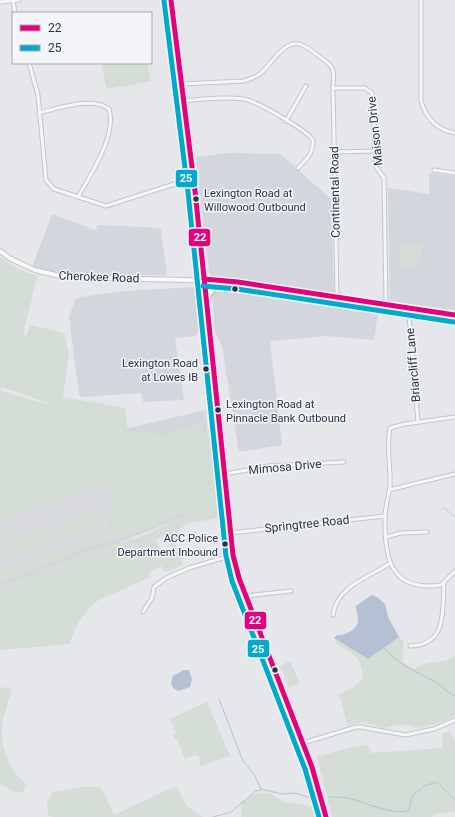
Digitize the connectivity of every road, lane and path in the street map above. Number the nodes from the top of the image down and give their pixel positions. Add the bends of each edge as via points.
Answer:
1 (13, 0) edge
2 (19, 0) edge
3 (171, 0) edge
4 (421, 0) edge
5 (0, 2) edge
6 (15, 12) edge
7 (29, 64) edge
8 (182, 84) junction
9 (306, 86) dead end
10 (333, 88) junction
11 (184, 101) junction
12 (39, 112) junction
13 (286, 121) junction
14 (455, 133) edge
15 (376, 151) junction
16 (335, 152) junction
17 (298, 168) dead end
18 (434, 170) dead end
19 (455, 173) edge
20 (193, 178) junction
21 (78, 197) junction
22 (0, 251) edge
23 (204, 279) junction
24 (229, 281) junction
25 (337, 297) junction
26 (206, 298) junction
27 (386, 304) junction
28 (410, 308) junction
29 (455, 315) edge
30 (455, 418) edge
31 (418, 422) junction
32 (344, 462) dead end
33 (225, 474) junction
34 (455, 474) edge
35 (389, 490) junction
36 (385, 516) junction
37 (426, 532) dead end
38 (230, 533) junction
39 (386, 537) junction
40 (233, 558) junction
41 (389, 564) junction
42 (455, 571) edge
43 (444, 583) junction
44 (291, 590) dead end
45 (246, 596) junction
46 (143, 612) dead end
47 (332, 615) dead end
48 (410, 646) dead end
49 (455, 720) edge
50 (303, 743) junction
51 (326, 817) edge

1 - 2 street
1 - 5 street
1 - 6 street
3 - 8 highway
4 - 14 street via 421,101 427,116 434,123
7 - 12 street via 38,95
8 - 10 street, Continental Road via 248,79 260,75 286,47 298,44 331,65 334,71
8 - 11 highway
9 - 13 street
10 - 15 street, Maison Drive via 365,88 372,93
10 - 16 street, Continental Road
11 - 13 street via 248,100
11 - 20 highway
12 - 21 street via 46,180 54,189
12 - 21 street via 89,103 99,103 109,109 110,120 105,145
13 - 17 street via 313,140 310,156
15 - 16 street
15 - 27 street, Maison Drive via 376,167 384,178
16 - 25 street, Continental Road
18 - 19 street
20 - 21 street via 106,206
20 - 23 highway
22 - 23 main road, Cherokee Road via 10,259 35,270 64,277
23 - 24 main road, Cherokee Road
23 - 26 highway
24 - 25 main road, Cherokee Road
24 - 26 highway via 214,287
25 - 27 main road, Cherokee Road
26 - 33 highway
27 - 28 main road, Cherokee Road
28 - 29 main road, Cherokee Road
28 - 31 street, Briarcliff Lane
30 - 31 street
31 - 35 street via 390,428
32 - 33 street, Mimosa Drive via 269,466
33 - 38 highway
34 - 35 street
35 - 36 street
36 - 38 street, Springtree Road
36 - 39 street
37 - 39 street via 401,533
38 - 40 highway
39 - 41 street
40 - 45 highway
40 - 46 street via 189,568 166,578 154,587 152,598
41 - 43 street via 408,583 424,586
41 - 47 street via 345,591
42 - 43 street
43 - 48 street via 443,613 439,629 427,642 420,646
44 - 45 street
45 - 50 highway
49 - 50 street via 434,729 405,735 356,727
50 - 51 highway

